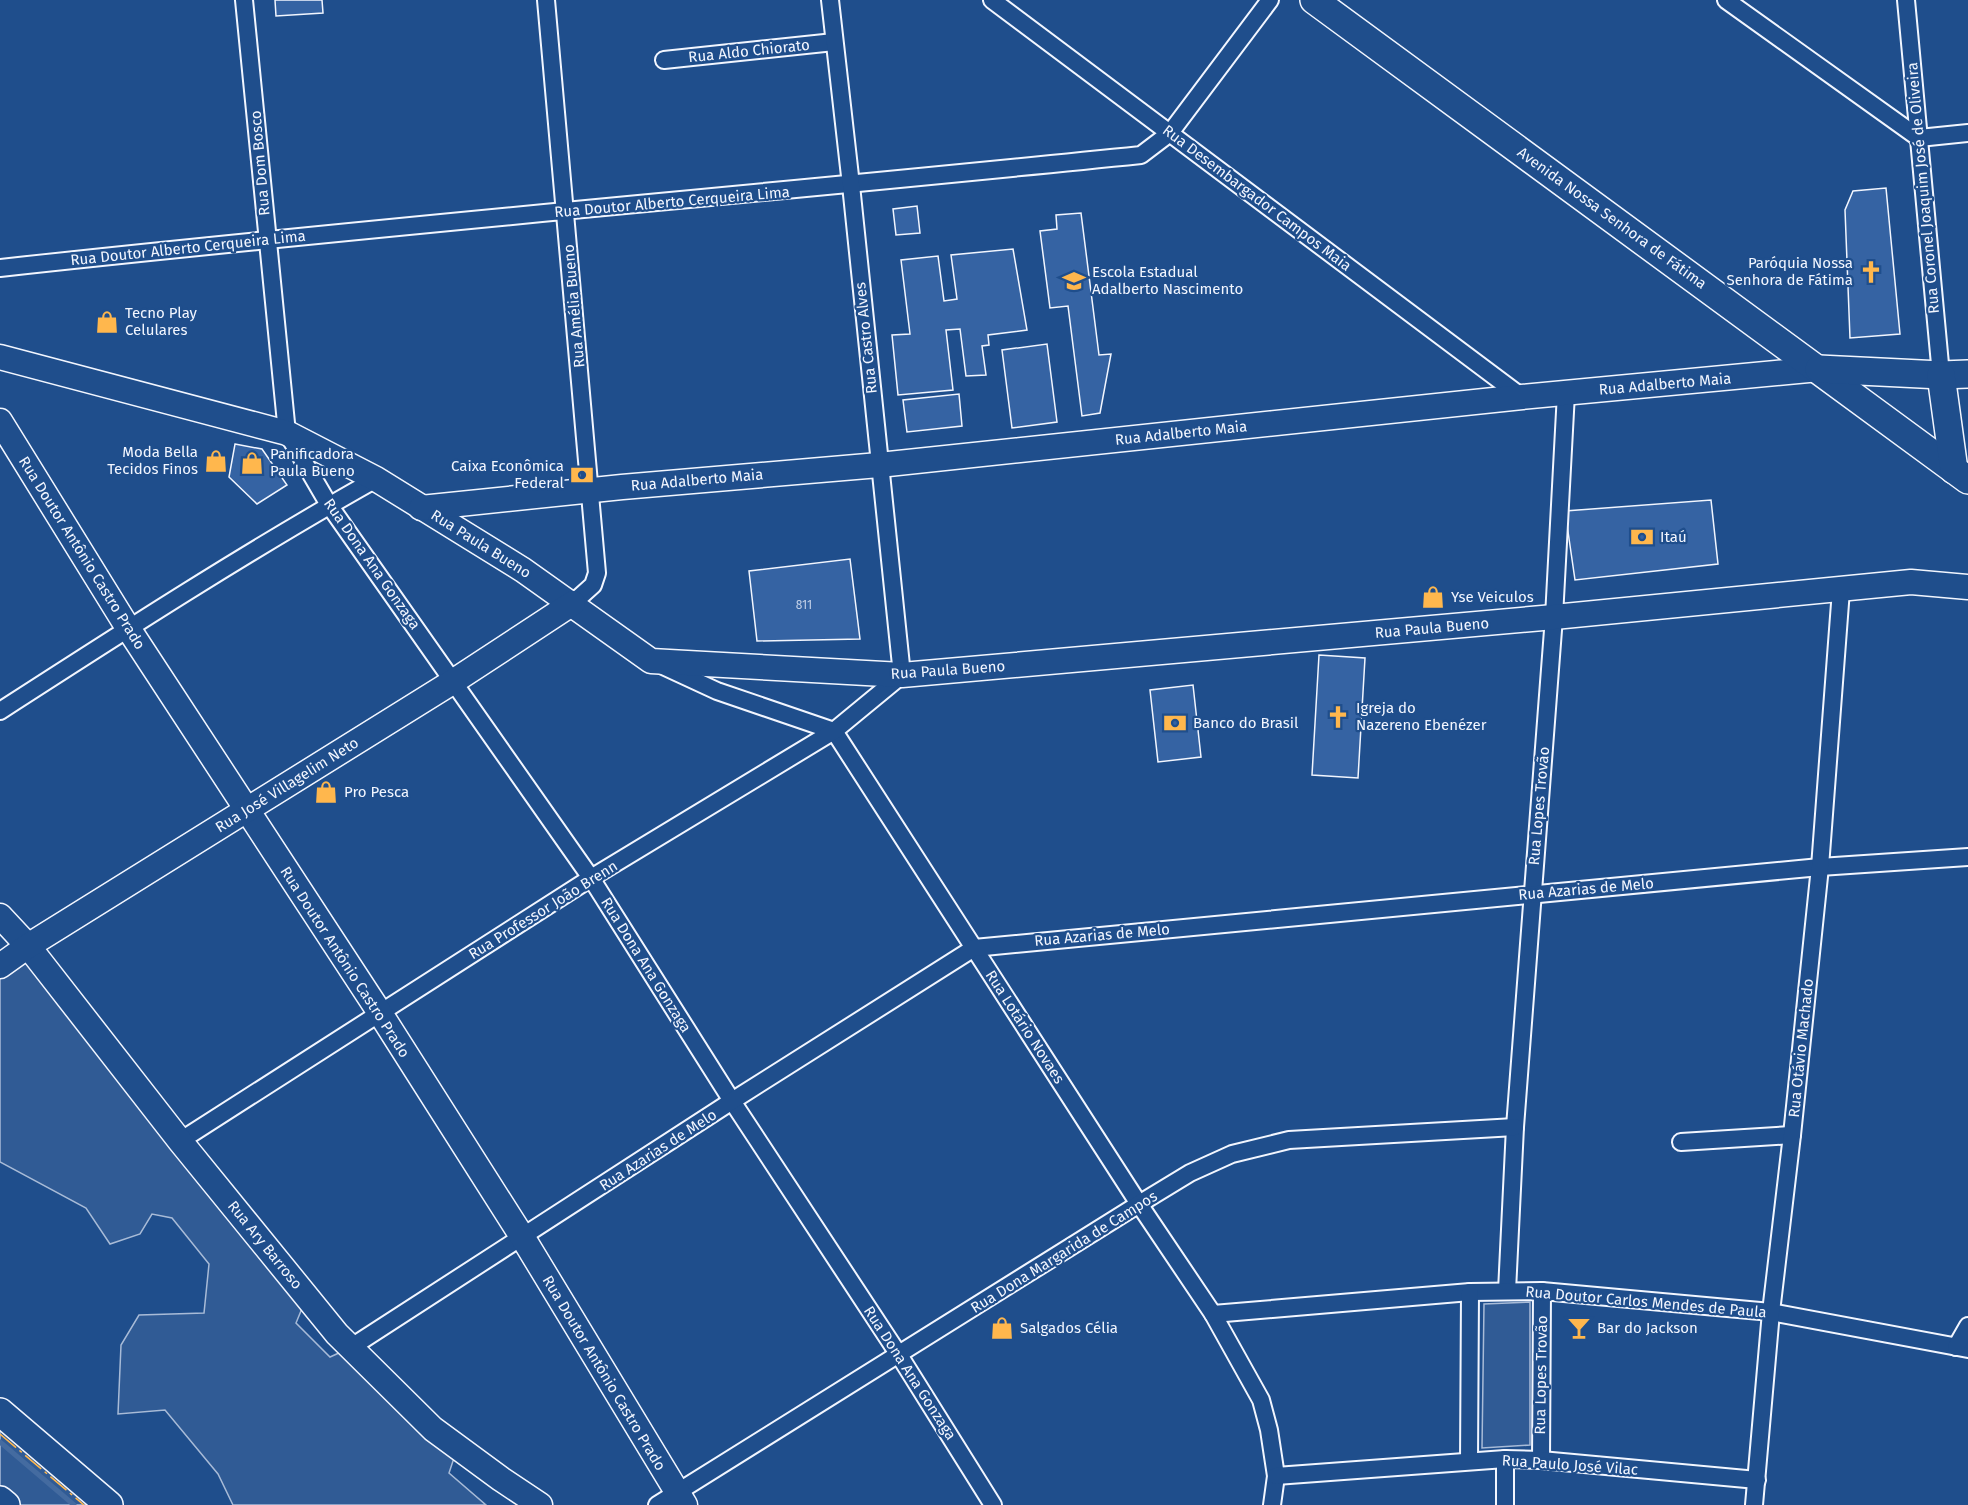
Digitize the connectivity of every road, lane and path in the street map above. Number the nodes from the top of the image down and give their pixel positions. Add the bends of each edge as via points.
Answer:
1 (244, 0) edge
2 (546, 0) edge
3 (830, 0) edge
4 (992, 0) edge
5 (1270, 0) edge
6 (1314, 0) edge
7 (1726, 0) edge
8 (1906, 0) edge
9 (834, 42) junction
10 (664, 60) dead end
11 (1170, 133) junction
12 (1968, 133) edge
13 (1919, 138) junction
14 (851, 185) junction
15 (566, 212) junction
16 (267, 238) junction
17 (0, 268) edge
18 (0, 357) edge
19 (1819, 369) junction
20 (1968, 374) edge
21 (1941, 375) junction
22 (1566, 393) junction
23 (1522, 397) junction
24 (0, 421) edge
25 (287, 433) junction
26 (879, 465) junction
27 (1961, 475) edge
28 (376, 479) junction
29 (591, 490) junction
30 (329, 506) junction
31 (422, 507) junction
32 (1968, 587) edge
33 (1841, 590) junction
34 (573, 603) junction
35 (1554, 617) junction
36 (128, 628) junction
37 (651, 661) junction
38 (902, 675) junction
39 (454, 681) junction
40 (0, 711) edge
41 (834, 731) junction
42 (246, 810) junction
43 (1968, 857) edge
44 (1820, 867) junction
45 (591, 878) junction
46 (1532, 895) junction
47 (0, 916) edge
48 (28, 946) junction
49 (974, 948) junction
50 (0, 966) edge
51 (380, 1013) junction
52 (732, 1101) junction
53 (1515, 1127) junction
54 (1792, 1135) junction
55 (180, 1141) junction
56 (1681, 1142) dead end
57 (1139, 1204) junction
58 (523, 1238) junction
59 (1507, 1291) junction
60 (1542, 1291) junction
61 (1470, 1292) junction
62 (1771, 1312) junction
63 (1214, 1314) junction
64 (1968, 1326) edge
65 (350, 1348) junction
66 (1962, 1348) edge
67 (899, 1355) junction
68 (0, 1412) edge
69 (1505, 1459) junction
70 (1541, 1460) junction
71 (1469, 1461) junction
72 (1276, 1476) junction
73 (1757, 1480) junction
74 (0, 1500) edge
75 (673, 1501) edge
76 (6, 1505) edge
77 (109, 1505) edge
78 (540, 1505) edge
79 (993, 1505) edge
80 (1272, 1505) edge
81 (1505, 1505) edge
82 (1754, 1505) edge

1 - 16 street, Rua Dom Bosco
2 - 15 street, Rua Amélia Bueno
3 - 9 street, Rua Castro Alves
4 - 11 street, Rua Desembargador Campos Maia
5 - 11 street, Rua Doutor Alberto Cerqueira Lima
6 - 19 main road, Avenida Nossa Senhora de Fátima
7 - 13 street
8 - 13 street, Rua Coronel Joaquim José de Oliveira
9 - 10 street, Rua Aldo Chiorato
9 - 14 street, Rua Castro Alves
11 - 14 street, Rua Doutor Alberto Cerqueira Lima via 1141,155
11 - 23 street, Rua Desembargador Campos Maia
12 - 13 street
13 - 21 street, Rua Coronel Joaquim José de Oliveira
14 - 15 street, Rua Doutor Alberto Cerqueira Lima
14 - 26 street, Rua Castro Alves
15 - 16 street, Rua Doutor Alberto Cerqueira Lima
15 - 29 street, Rua Amélia Bueno
16 - 17 street, Rua Doutor Alberto Cerqueira Lima
16 - 25 street, Rua Dom Bosco
18 - 25 main road, Rua Paula Bueno
19 - 21 main road, Rua Adalberto Maia
19 - 22 main road, Rua Adalberto Maia
19 - 27 main road, Avenida Nossa Senhora de Fátima
20 - 21 main road, Rua Adalberto Maia
21 - 27 main road
22 - 23 main road, Rua Adalberto Maia
22 - 35 street, Rua Lopes Trovão
23 - 26 main road, Rua Adalberto Maia
24 - 36 main road, Rua Doutor Antônio Castro Prado
25 - 28 main road, Rua Paula Bueno
25 - 30 street, Rua Dona Ana Gonzaga
26 - 29 main road, Rua Adalberto Maia
26 - 38 street, Rua Castro Alves
28 - 30 street
28 - 31 main road, Rua Paula Bueno
29 - 31 main road, Rua Adalberto Maia
29 - 34 street, Rua Amélia Bueno via 597,573 593,585
30 - 36 street
30 - 39 street, Rua Dona Ana Gonzaga
31 - 34 main road, Rua Paula Bueno
32 - 33 main road, Rua Paula Bueno via 1911,582
33 - 35 main road, Rua Paula Bueno
33 - 44 street, Rua Otávio Machado
34 - 37 main road, Rua Paula Bueno
34 - 39 main road, Rua José Villagelim Neto
35 - 38 main road, Rua Paula Bueno
35 - 46 street, Rua Lopes Trovão
36 - 40 street
36 - 42 main road, Rua Doutor Antônio Castro Prado
37 - 38 main road, Rua Paula Bueno
37 - 41 street via 717,691
38 - 41 street, Rua Professor João Brenn
39 - 42 main road, Rua José Villagelim Neto
39 - 45 street, Rua Dona Ana Gonzaga
41 - 45 street, Rua Professor João Brenn
41 - 49 street, Rua Lotário Novaes
42 - 48 main road, Rua José Villagelim Neto
42 - 51 main road, Rua Doutor Antônio Castro Prado
43 - 44 street, Rua Azarias de Melo
44 - 46 street, Rua Azarias de Melo
44 - 54 street, Rua Otávio Machado
45 - 51 street, Rua Professor João Brenn
45 - 52 street, Rua Dona Ana Gonzaga
46 - 49 street, Rua Azarias de Melo
46 - 53 street, Rua Lopes Trovão
47 - 48 main road, Rua Ary Barroso
48 - 50 main road, Rua José Villagelim Neto
48 - 55 main road, Rua Ary Barroso
49 - 52 street, Rua Azarias de Melo
49 - 57 street, Rua Lotário Novaes
51 - 55 street, Rua Professor João Brenn
51 - 58 main road, Rua Doutor Antônio Castro Prado
52 - 58 street, Rua Azarias de Melo
52 - 67 street, Rua Dona Ana Gonzaga
53 - 57 street, Rua Dona Margarida de Campos via 1290,1140 1232,1154 1190,1173
53 - 59 street, Rua Lopes Trovão
54 - 56 street
54 - 62 street, Rua Otávio Machado
55 - 65 main road, Rua Ary Barroso
57 - 63 street, Rua Lotário Novaes
57 - 67 street, Rua Dona Margarida de Campos
58 - 65 street, Rua Azarias de Melo
58 - 75 main road, Rua Doutor Antônio Castro Prado
59 - 60 street, Rua Doutor Carlos Mendes de Paula
59 - 61 street, Rua Doutor Carlos Mendes de Paula
60 - 62 street, Rua Doutor Carlos Mendes de Paula
60 - 70 street, Rua Lopes Trovão
61 - 63 street, Rua Doutor Carlos Mendes de Paula
61 - 71 street
62 - 66 street, Rua Doutor Carlos Mendes de Paula
62 - 73 street, Rua Otávio Machado
63 - 72 street, Rua Lotário Novaes via 1261,1400
64 - 66 street
65 - 78 main road, Rua Ary Barroso via 433,1429
67 - 75 street, Rua Dona Margarida de Campos
67 - 79 street, Rua Dona Ana Gonzaga
68 - 77 main road
69 - 70 street, Rua Paulo José Vilac
69 - 71 street, Rua Paulo José Vilac
69 - 81 street
70 - 73 street, Rua Paulo José Vilac
71 - 72 street, Rua Paulo José Vilac
72 - 80 street, Rua Lotário Novaes
73 - 82 street, Rua Otávio Machado
74 - 76 main road

